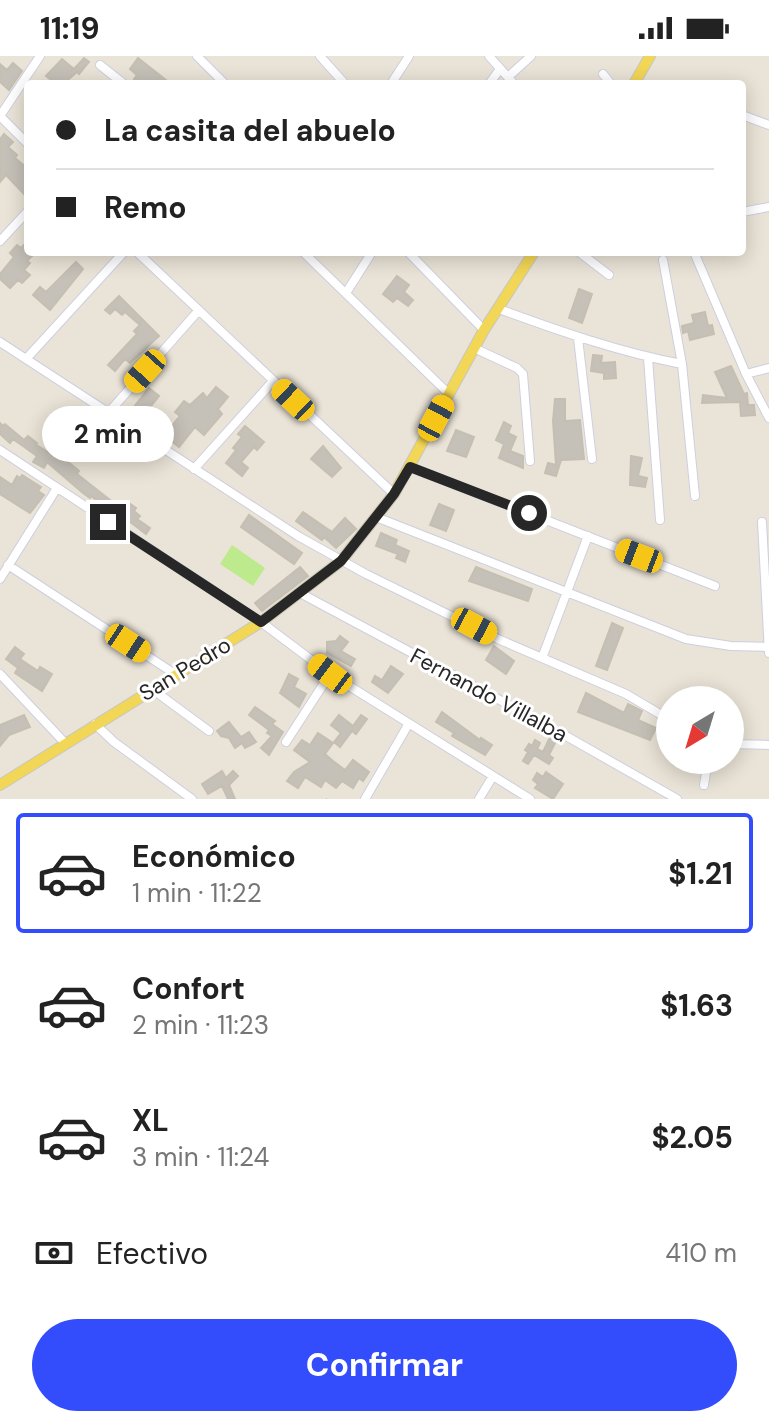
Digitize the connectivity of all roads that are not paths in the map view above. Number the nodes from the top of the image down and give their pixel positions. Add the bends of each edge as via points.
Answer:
1 (40, 56) edge
2 (197, 56) edge
3 (320, 56) edge
4 (409, 56) edge
5 (489, 56) edge
6 (531, 56) edge
7 (650, 56) edge
8 (100, 65) dead end
9 (500, 69) junction
10 (603, 74) dead end
11 (119, 80) edge
12 (221, 80) edge
13 (341, 80) edge
14 (394, 80) edge
15 (492, 80) edge
16 (510, 80) edge
17 (512, 80) edge
18 (608, 80) edge
19 (636, 80) edge
20 (0, 116) edge
21 (746, 116) edge
22 (769, 125) edge
23 (24, 140) edge
24 (769, 207) edge
25 (746, 211) edge
26 (24, 215) edge
27 (0, 241) edge
28 (120, 256) edge
29 (145, 256) edge
30 (307, 256) edge
31 (369, 256) edge
32 (412, 256) edge
33 (532, 256) edge
34 (584, 256) edge
35 (696, 256) edge
36 (663, 260) dead end
37 (609, 275) dead end
38 (346, 293) junction
39 (499, 309) junction
40 (199, 310) junction
41 (484, 330) junction
42 (578, 338) junction
43 (0, 342) edge
44 (474, 348) junction
45 (648, 358) junction
46 (26, 359) junction
47 (682, 364) junction
48 (769, 368) edge
49 (746, 374) junction
50 (273, 381) junction
51 (449, 394) junction
52 (110, 411) junction
53 (769, 418) edge
54 (0, 450) edge
55 (592, 459) dead end
56 (530, 461) dead end
57 (410, 467) junction
58 (194, 469) junction
59 (57, 488) junction
60 (394, 494) junction
61 (695, 496) dead end
62 (376, 517) junction
63 (660, 520) dead end
64 (762, 522) dead end
65 (588, 536) junction
66 (341, 561) junction
67 (8, 565) junction
68 (0, 579) edge
69 (715, 586) dead end
70 (567, 591) junction
71 (300, 593) junction
72 (261, 622) junction
73 (769, 647) edge
74 (769, 653) edge
75 (542, 658) junction
76 (0, 674) edge
77 (175, 674) junction
78 (330, 674) junction
79 (152, 689) junction
80 (656, 712) edge
81 (95, 724) junction
82 (408, 725) junction
83 (209, 731) dead end
84 (286, 742) dead end
85 (65, 743) junction
86 (744, 744) edge
87 (769, 745) edge
88 (706, 774) edge
89 (493, 776) junction
90 (0, 785) edge
91 (704, 785) dead end
92 (192, 799) edge
93 (365, 799) edge
94 (479, 799) edge
95 (530, 799) edge
96 (677, 799) edge

1 - 20 street
2 - 12 street
3 - 13 street
4 - 14 street
5 - 9 street
6 - 17 street
7 - 19 main road
8 - 11 street
9 - 15 street
9 - 16 street
10 - 18 street
20 - 23 street
21 - 22 street
24 - 25 street
26 - 27 street
28 - 46 street
29 - 40 street
30 - 38 street
31 - 38 street
32 - 41 street
33 - 39 main road, San Pedro
34 - 37 street
35 - 49 street
36 - 47 street
38 - 51 street
39 - 41 main road, San Pedro
39 - 42 street
40 - 50 street
40 - 52 street
41 - 44 main road, San Pedro
42 - 45 street
42 - 55 street
43 - 46 street
44 - 51 main road, San Pedro
44 - 56 street via 523,374
45 - 47 street
45 - 63 street
46 - 52 street
47 - 61 street
48 - 49 street
49 - 53 street
50 - 58 street
50 - 60 street
51 - 57 main road, San Pedro
52 - 58 street
54 - 59 street
57 - 60 main road, San Pedro
57 - 65 street
58 - 66 street
59 - 67 street
59 - 72 street
60 - 62 main road, San Pedro
62 - 66 main road, San Pedro
62 - 70 street
64 - 73 street
65 - 69 street
65 - 70 street
66 - 71 main road, San Pedro
66 - 75 street
67 - 68 street
67 - 77 street
70 - 73 street via 686,639
70 - 75 street
71 - 72 main road, San Pedro
71 - 96 street, Fernando Villalba
72 - 77 main road, San Pedro
72 - 78 street
73 - 74 street
75 - 80 street
76 - 85 street
77 - 79 main road, San Pedro
78 - 82 street
78 - 84 street
79 - 81 main road, San Pedro
79 - 83 street
81 - 85 main road, San Pedro
81 - 92 street
82 - 89 street
82 - 93 street
85 - 90 main road, San Pedro
86 - 87 street
88 - 91 street
89 - 94 street
89 - 95 street

